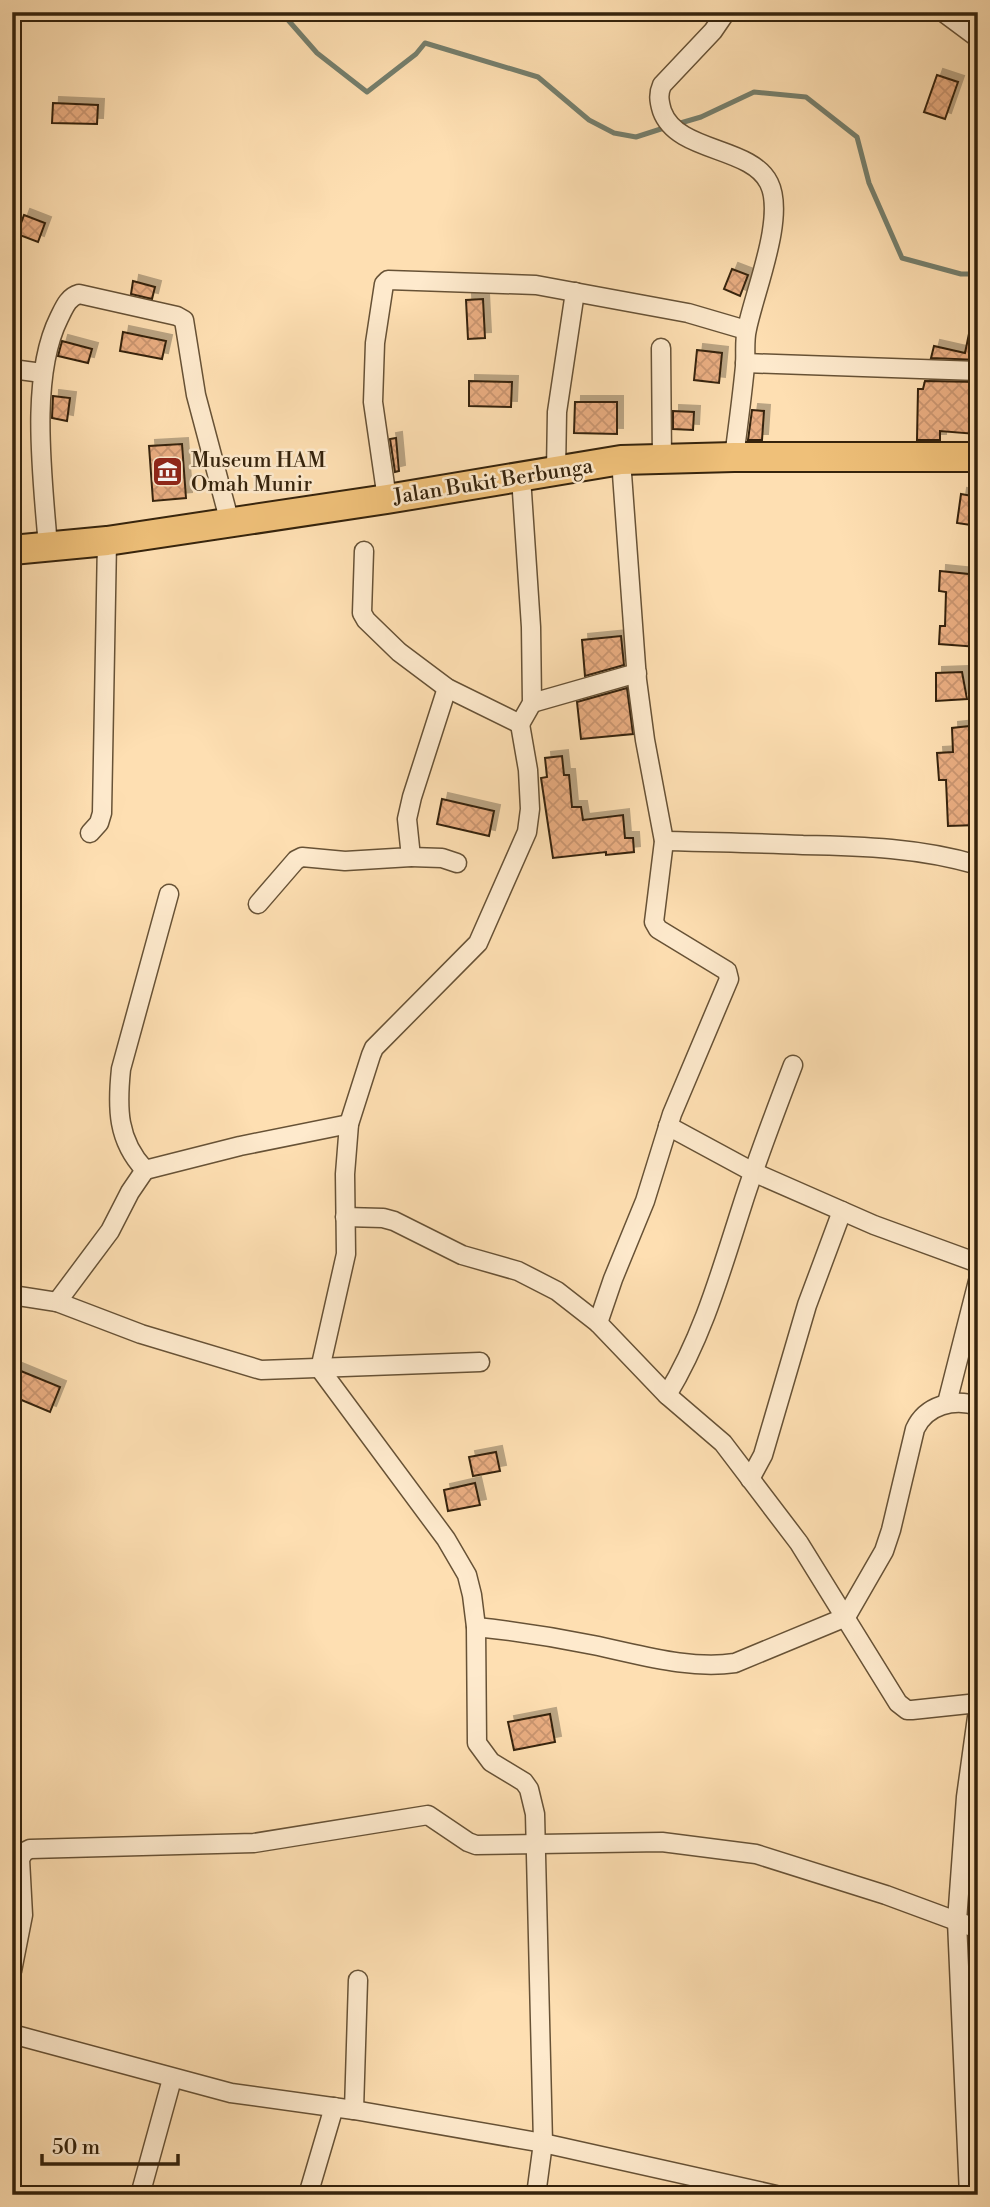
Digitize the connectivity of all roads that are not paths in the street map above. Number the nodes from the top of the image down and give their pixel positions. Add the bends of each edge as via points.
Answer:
1 (726, 12) edge
2 (943, 12) edge
3 (978, 38) edge
4 (575, 292) junction
5 (746, 330) junction
6 (661, 348) dead end
7 (745, 363) junction
8 (12, 369) edge
9 (978, 372) edge
10 (42, 373) junction
11 (734, 457) junction
12 (978, 457) edge
13 (621, 460) junction
14 (662, 460) junction
15 (556, 471) junction
16 (521, 477) junction
17 (387, 499) junction
18 (230, 523) junction
19 (107, 541) junction
20 (48, 547) junction
21 (12, 550) edge
22 (364, 551) dead end
23 (637, 673) junction
24 (447, 688) junction
25 (532, 703) junction
26 (520, 724) junction
27 (90, 833) dead end
28 (664, 841) junction
29 (411, 857) junction
30 (457, 863) dead end
31 (978, 865) edge
32 (169, 894) dead end
33 (258, 904) dead end
34 (793, 1065) dead end
35 (349, 1125) junction
36 (668, 1126) junction
37 (145, 1170) junction
38 (753, 1172) junction
39 (842, 1211) junction
40 (345, 1217) junction
41 (978, 1264) edge
42 (978, 1281) edge
43 (12, 1295) edge
44 (57, 1302) junction
45 (598, 1323) junction
46 (480, 1362) dead end
47 (320, 1369) junction
48 (667, 1395) junction
49 (947, 1403) junction
50 (978, 1406) edge
51 (750, 1479) junction
52 (846, 1617) junction
53 (476, 1627) junction
54 (978, 1703) edge
55 (978, 1710) edge
56 (536, 1844) junction
57 (957, 1921) junction
58 (978, 1929) edge
59 (12, 1971) edge
60 (358, 1980) dead end
61 (12, 2034) edge
62 (172, 2079) junction
63 (334, 2107) junction
64 (354, 2110) junction
65 (543, 2143) junction
66 (140, 2195) edge
67 (308, 2195) edge
68 (536, 2195) edge
69 (776, 2195) edge
70 (969, 2195) edge

1 - 5 street via 662,85 659,102 672,126 688,138 755,168 770,184 774,198 767,256
2 - 3 street
4 - 5 street via 688,313
4 - 15 street via 557,412
4 - 17 street via 536,285 386,282 375,343 373,402
5 - 7 street
6 - 14 street
7 - 9 street
7 - 11 street
8 - 10 street
10 - 18 street via 50,335 74,294 182,318 196,395
10 - 20 street via 42,475
11 - 12 main road, Jalan Bukit Berbunga
11 - 14 main road, Jalan Bukit Berbunga
13 - 14 main road, Jalan Bukit Berbunga
13 - 15 main road, Jalan Bukit Berbunga
13 - 23 street
15 - 16 main road, Jalan Bukit Berbunga
16 - 17 main road, Jalan Bukit Berbunga
16 - 25 street
17 - 18 main road, Jalan Bukit Berbunga
18 - 19 main road, Jalan Bukit Berbunga
19 - 20 main road, Jalan Bukit Berbunga
19 - 27 street via 102,813
20 - 21 main road, Jalan Bukit Berbunga
22 - 24 street via 363,617
23 - 25 street
23 - 28 street
24 - 26 street
24 - 29 street via 407,819
25 - 26 street
26 - 35 street via 528,770 527,832 478,943 374,1048
28 - 31 street via 907,850
28 - 36 street via 656,926 727,971 729,979
29 - 30 street
29 - 33 street via 345,861 302,857
32 - 37 street via 121,1069 118,1097 124,1139
34 - 38 street
35 - 37 street
35 - 40 street
36 - 38 street
36 - 45 street
37 - 44 street via 110,1231
38 - 39 street
38 - 48 street via 715,1294
39 - 41 street
39 - 51 street via 807,1305 763,1455
40 - 45 street via 394,1221 462,1255 518,1271 557,1291
40 - 47 street via 345,1264
42 - 49 street
43 - 44 street
44 - 47 street via 141,1334 261,1370
45 - 48 street
46 - 47 street
47 - 53 street via 446,1539 467,1575
48 - 51 street via 723,1443
49 - 50 street via 964,1401
49 - 52 street via 918,1424 884,1552
51 - 52 street via 799,1543
52 - 53 street via 721,1665
52 - 54 street via 903,1707
53 - 56 street via 477,1743 491,1762 528,1789
55 - 57 street
56 - 57 street via 662,1842 756,1854
56 - 59 street via 472,1844 428,1815 254,1843 30,1849 20,1859 23,1915
56 - 65 street
57 - 58 street
57 - 70 street
60 - 64 street
61 - 62 street
62 - 63 street via 231,2093
62 - 66 street
63 - 64 street
63 - 67 street
64 - 65 street
65 - 68 street
65 - 69 street

